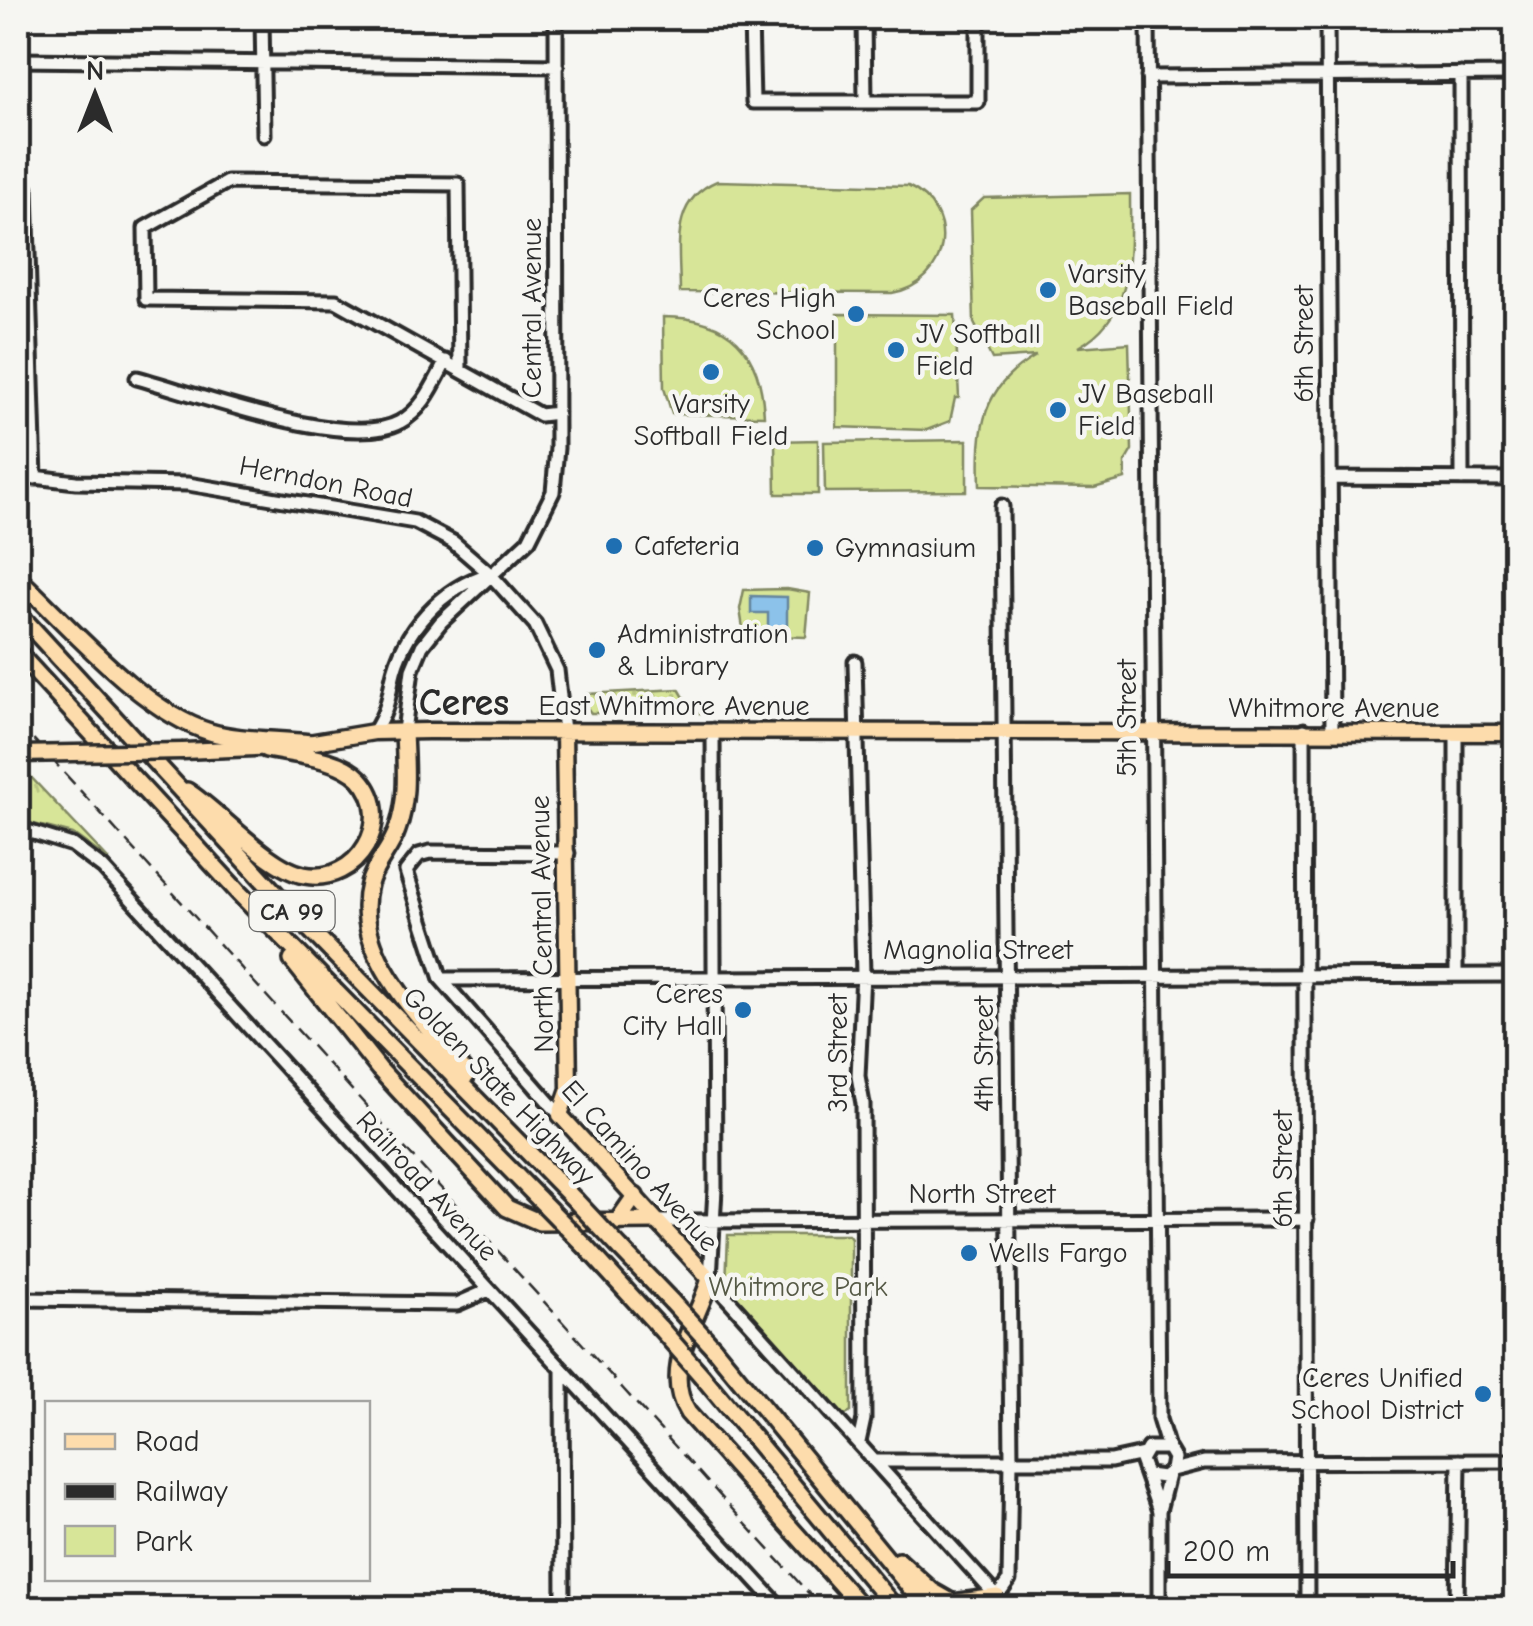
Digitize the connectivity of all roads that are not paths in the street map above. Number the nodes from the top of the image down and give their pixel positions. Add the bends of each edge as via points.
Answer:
1 (262, 18) edge
2 (556, 18) edge
3 (751, 18) edge
4 (864, 18) edge
5 (978, 18) edge
6 (1148, 18) edge
7 (1328, 18) edge
8 (18, 60) edge
9 (263, 64) junction
10 (557, 66) junction
11 (1461, 74) junction
12 (1516, 74) edge
13 (1328, 75) junction
14 (1148, 77) junction
15 (865, 102) junction
16 (264, 135) dead end
17 (22, 190) edge
18 (23, 299) edge
19 (446, 361) junction
20 (460, 368) junction
21 (137, 378) dead end
22 (24, 387) edge
23 (557, 413) junction
24 (18, 475) edge
25 (35, 478) junction
26 (1330, 478) junction
27 (1462, 479) junction
28 (1516, 479) edge
29 (1002, 506) dead end
30 (490, 574) junction
31 (18, 578) edge
32 (18, 613) edge
33 (18, 653) edge
34 (856, 662) dead end
35 (714, 730) junction
36 (1304, 730) junction
37 (404, 731) junction
38 (564, 731) junction
39 (860, 731) junction
40 (1332, 731) junction
41 (374, 732) junction
42 (1007, 732) junction
43 (1456, 733) junction
44 (1516, 733) edge
45 (1152, 734) junction
46 (310, 743) junction
47 (266, 749) junction
48 (18, 754) edge
49 (169, 780) junction
50 (18, 828) edge
51 (568, 853) junction
52 (240, 894) junction
53 (863, 974) junction
54 (1009, 974) junction
55 (714, 975) junction
56 (1456, 975) junction
57 (1516, 975) edge
58 (568, 976) junction
59 (1155, 976) junction
60 (1308, 976) junction
61 (441, 979) junction
62 (560, 1115) junction
63 (506, 1125) junction
64 (635, 1196) junction
65 (1010, 1218) junction
66 (864, 1219) junction
67 (1308, 1219) junction
68 (714, 1220) junction
69 (1157, 1220) junction
70 (656, 1221) junction
71 (617, 1222) junction
72 (710, 1280) junction
73 (489, 1290) junction
74 (18, 1299) edge
75 (562, 1370) junction
76 (1159, 1419) junction
77 (859, 1442) junction
78 (1169, 1450) junction
79 (1145, 1451) junction
80 (874, 1461) junction
81 (1011, 1461) junction
82 (1111, 1461) junction
83 (1307, 1461) junction
84 (1459, 1461) junction
85 (1516, 1461) edge
86 (1204, 1462) junction
87 (1146, 1472) junction
88 (1170, 1472) junction
89 (837, 1498) junction
90 (1159, 1511) junction
91 (562, 1594) junction
92 (999, 1605) edge
93 (563, 1608) edge
94 (576, 1608) edge
95 (780, 1608) edge
96 (862, 1608) edge
97 (894, 1608) edge
98 (927, 1608) edge
99 (1159, 1608) edge
100 (1307, 1608) edge
101 (1457, 1608) edge

1 - 9 street
2 - 10 street, Central Avenue
3 - 15 street via 753,102
4 - 15 street
5 - 15 street via 978,102
6 - 14 street, 5th Street
7 - 13 street, 6th Street
8 - 9 street
9 - 10 street
9 - 16 street
10 - 23 street, Central Avenue
11 - 12 street
11 - 13 street
11 - 27 street
13 - 14 street
13 - 26 street, 6th Street
14 - 45 street, 5th Street
17 - 18 street
18 - 22 street
19 - 20 street
19 - 20 street via 336,301 146,299 144,228 227,182 458,184
19 - 21 street via 416,409 376,431 322,430
20 - 23 street via 540,415
22 - 25 street
23 - 30 street, Central Avenue via 555,480 546,510 529,540
24 - 25 street, Herndon Road
25 - 30 street, Herndon Road via 188,484 415,522 453,542
26 - 27 street
26 - 40 street, 6th Street
27 - 28 street
29 - 42 street, 4th Street
30 - 37 street via 422,646
30 - 38 street, Herndon Road via 522,607 552,654
30 - 41 street via 463,581 426,614 404,645 390,703
31 - 46 highway via 146,696 193,724 211,732
32 - 49 highway, Golden State Highway / CA 99
33 - 52 highway, Golden State Highway / CA 99
34 - 39 street, 3rd Street
35 - 38 main road, East Whitmore Avenue
35 - 39 main road, East Whitmore Avenue
35 - 55 street
36 - 40 main road, Whitmore Avenue
36 - 45 main road, Whitmore Avenue
36 - 60 street, 6th Street
37 - 38 main road, East Whitmore Avenue
37 - 41 main road, East Whitmore Avenue
37 - 63 highway via 406,799 370,880 366,932 381,964
38 - 51 main road, North Central Avenue
39 - 42 main road, East Whitmore Avenue
39 - 53 street, 3rd Street
40 - 43 main road, Whitmore Avenue
41 - 46 main road, East Whitmore Avenue
42 - 45 main road, East Whitmore Avenue
42 - 54 street, 4th Street
43 - 44 main road, Whitmore Avenue
43 - 56 street
45 - 59 street, 5th Street
46 - 47 main road, East Whitmore Avenue
47 - 48 main road, East Whitmore Avenue, bridge
47 - 49 highway via 336,766 361,780 373,826 370,842 351,865 317,876 293,872
49 - 63 highway, Golden State Highway / CA 99
50 - 73 street, Railroad Avenue via 53,836 103,868
51 - 58 main road, North Central Avenue
51 - 61 street, El Camino Avenue via 434,852 410,863 408,885
52 - 71 highway via 380,1069 507,1208 539,1222
52 - 97 highway, Golden State Highway / CA 99, bridge via 587,1248
53 - 54 street, Magnolia Street
53 - 55 street, Magnolia Street
53 - 66 street, 3rd Street via 858,1076
54 - 59 street, Magnolia Street
54 - 65 street, 4th Street
55 - 58 street, Magnolia Street
55 - 68 street
56 - 57 street, Magnolia Street
56 - 60 street, Magnolia Street
58 - 61 street, Magnolia Street
58 - 62 main road, North Central Avenue via 569,1088
59 - 60 street, Magnolia Street
59 - 69 street, 5th Street
60 - 67 street, 6th Street
61 - 62 street, El Camino Avenue
62 - 64 main road, El Camino Avenue
63 - 89 highway, Golden State Highway / CA 99, bridge via 713,1348
64 - 70 main road, El Camino Avenue
64 - 71 highway
65 - 66 street, North Street
65 - 69 street, North Street
65 - 81 street, 4th Street
66 - 68 street, North Street
66 - 77 street, 3rd Street
67 - 69 street, North Street
67 - 83 street, 6th Street
68 - 70 street, North Street
68 - 72 street
69 - 76 street, 5th Street
70 - 71 highway
70 - 72 main road, El Camino Avenue
72 - 77 street, El Camino Avenue
72 - 96 highway via 675,1371 680,1402
73 - 74 street via 457,1304
73 - 75 street, Railroad Avenue
75 - 91 street
75 - 95 street, Railroad Avenue
76 - 78 street, 5th Street
76 - 79 street, 5th Street
77 - 80 street, El Camino Avenue
78 - 79 street
78 - 86 street
78 - 88 street, 5th Street
79 - 82 street
79 - 87 street
80 - 81 street
80 - 92 street, El Camino Avenue
81 - 82 street
81 - 92 street, 4th Street via 1009,1580
82 - 87 street
83 - 84 street
83 - 86 street
83 - 100 street, 6th Street
84 - 85 street
84 - 101 street
86 - 88 street
87 - 88 street
87 - 90 street
88 - 90 street
89 - 92 highway via 940,1597 961,1605
89 - 98 highway, Golden State Highway / CA 99
90 - 99 street
91 - 93 street
91 - 94 street

